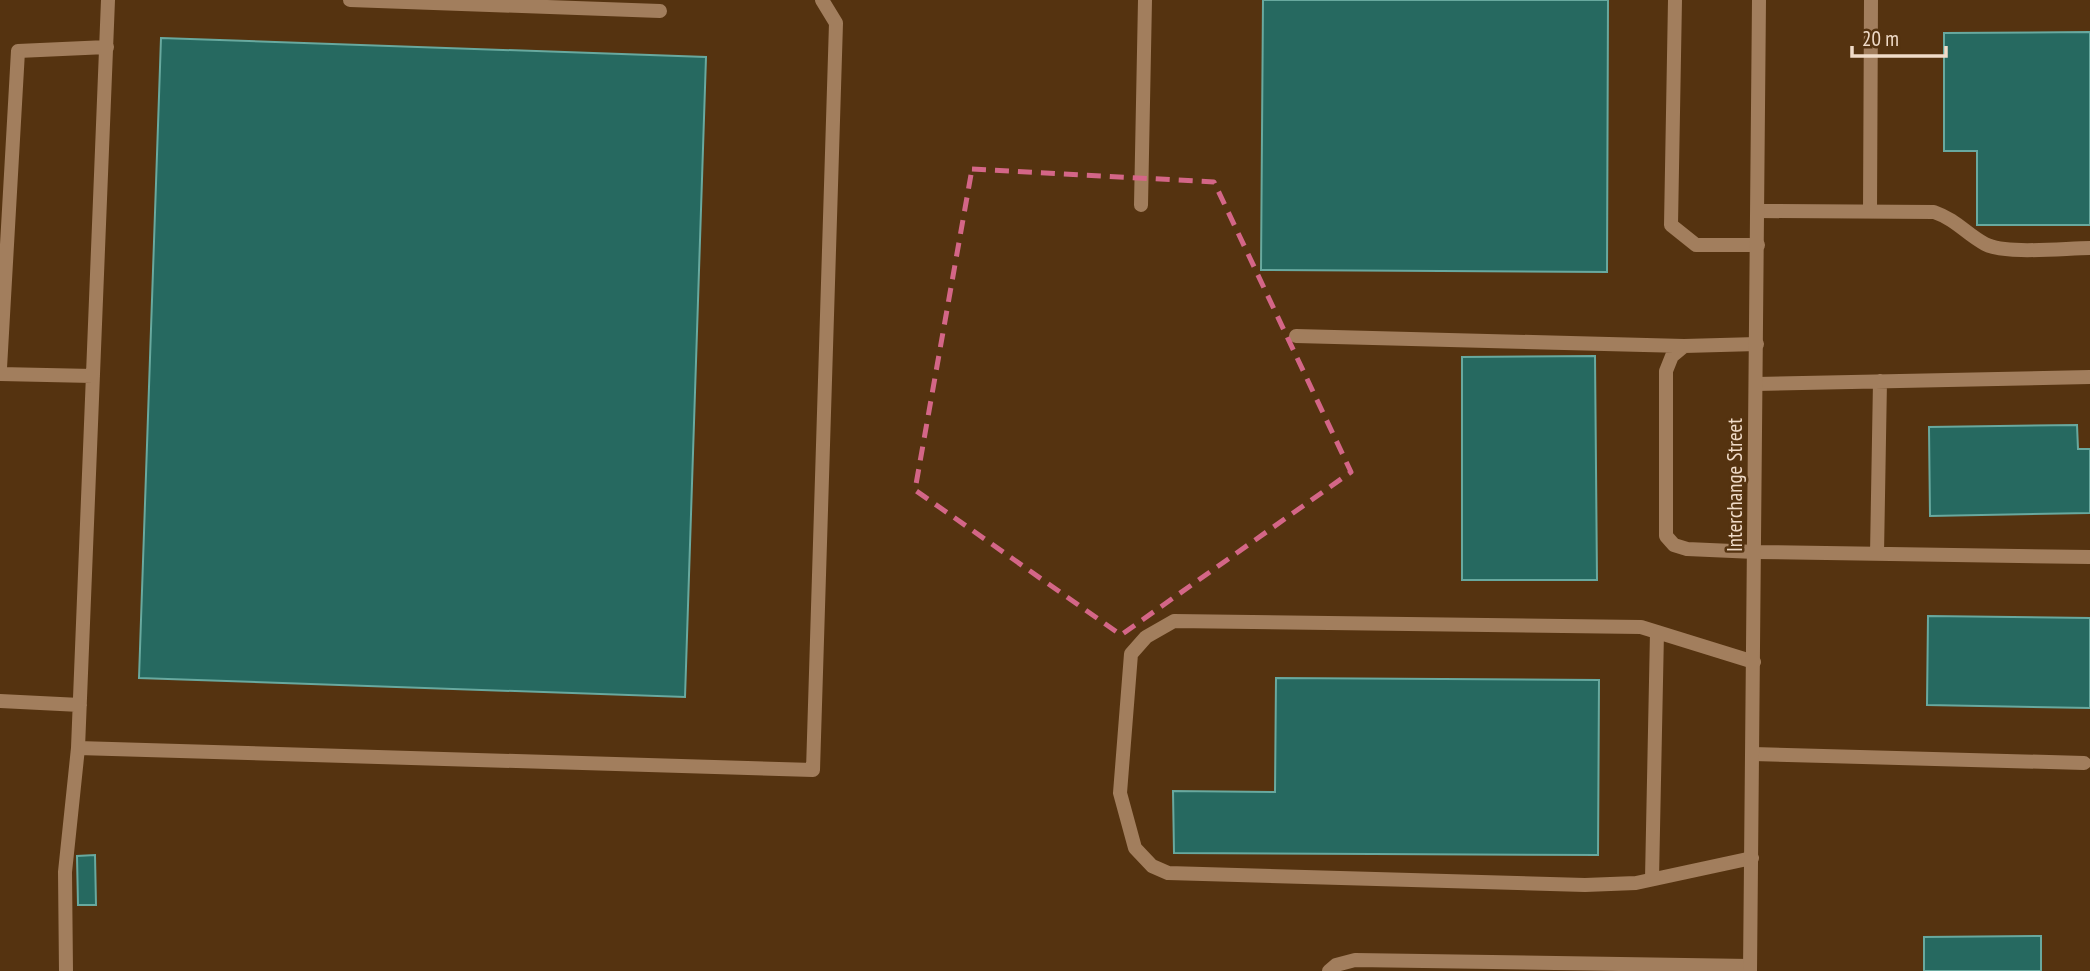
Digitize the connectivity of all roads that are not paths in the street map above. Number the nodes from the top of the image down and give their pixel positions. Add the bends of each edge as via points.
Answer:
1 (108, 0) edge
2 (350, 0) edge
3 (822, 0) edge
4 (1144, 0) edge
5 (1675, 0) edge
6 (1759, 0) edge
7 (1871, 0) edge
8 (660, 11) dead end
9 (107, 47) junction
10 (1141, 205) dead end
11 (1758, 211) junction
12 (1870, 211) junction
13 (1758, 245) junction
14 (2090, 248) edge
15 (1296, 336) dead end
16 (1757, 344) junction
17 (1684, 346) junction
18 (0, 368) edge
19 (0, 374) edge
20 (93, 376) junction
21 (2090, 377) edge
22 (1880, 381) junction
23 (1756, 384) junction
24 (1755, 552) junction
25 (1877, 554) junction
26 (2090, 557) edge
27 (1657, 632) junction
28 (1754, 662) junction
29 (0, 701) edge
30 (79, 705) junction
31 (78, 748) junction
32 (1753, 754) junction
33 (2084, 763) dead end
34 (1752, 858) junction
35 (1652, 879) junction
36 (1642, 968) edge
37 (1750, 969) edge
38 (66, 971) edge
39 (1329, 971) edge

1 - 9 street
2 - 8 street
3 - 31 street via 836,23 813,770
4 - 10 street
5 - 13 street via 1671,225 1696,245
6 - 11 street, Interchange Street
7 - 12 street
9 - 18 street via 18,51
9 - 20 street
11 - 12 street
11 - 13 street, Interchange Street
12 - 14 street via 1934,212 1951,218 1986,244 2003,249
13 - 16 street, Interchange Street
15 - 17 street
16 - 17 street
16 - 23 street, Interchange Street
17 - 24 street via 1672,356 1667,372 1666,536 1687,549
19 - 20 street
20 - 30 street
21 - 22 street
22 - 23 street
22 - 25 street
23 - 24 street, Interchange Street
24 - 25 street
24 - 28 street, Interchange Street
25 - 26 street
27 - 28 street
27 - 35 street
27 - 35 street via 1641,627 1174,621 1146,637 1131,654 1120,793 1135,848 1152,866 1168,873 1585,886
28 - 32 street, Interchange Street
29 - 30 street
30 - 31 street
31 - 38 street via 65,872
32 - 33 street
32 - 34 street, Interchange Street
34 - 35 street
34 - 37 street, Interchange Street
36 - 37 street
36 - 39 street via 1355,960

